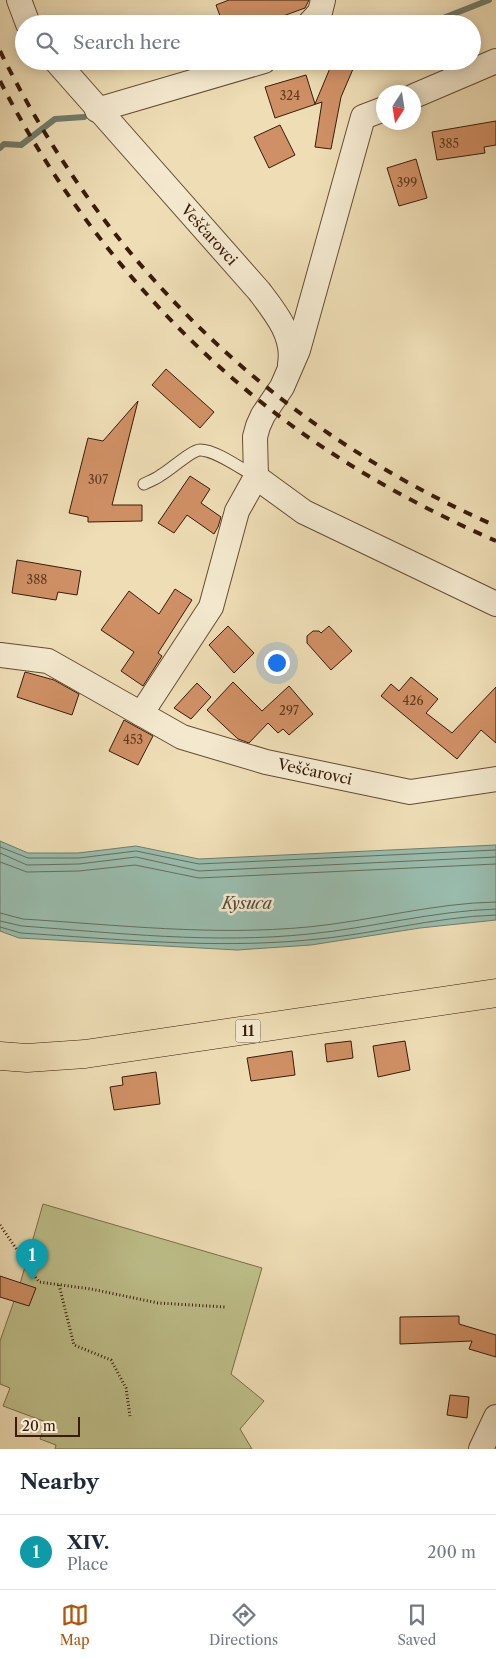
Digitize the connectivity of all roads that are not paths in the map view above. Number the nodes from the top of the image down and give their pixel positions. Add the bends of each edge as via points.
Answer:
1 (19, 0) edge
2 (323, 0) edge
3 (25, 15) edge
4 (317, 15) edge
5 (496, 61) edge
6 (481, 67) edge
7 (64, 70) edge
8 (233, 70) edge
9 (475, 70) edge
10 (421, 93) edge
11 (97, 110) junction
12 (376, 112) edge
13 (287, 375) junction
14 (256, 478) junction
15 (144, 484) dead end
16 (496, 604) edge
17 (0, 655) edge
18 (141, 714) junction
19 (496, 779) edge
20 (496, 993) edge
21 (0, 1056) edge
22 (496, 1417) edge
23 (480, 1449) edge

1 - 3 street
2 - 4 street
5 - 6 street
7 - 11 street, Veščarovci
8 - 11 street
9 - 10 street
11 - 13 street, Veščarovci via 276,314 291,349
12 - 13 street, Veščarovci via 363,117 298,350
13 - 14 street, Veščarovci via 258,426 255,437
14 - 15 lane via 200,450
14 - 16 street via 304,512
14 - 18 street via 237,511 210,607
17 - 18 street, Veščarovci via 48,662
18 - 19 street, Veščarovci via 182,738 266,762 410,792
20 - 21 main road, 11 via 85,1054 27,1058
22 - 23 street

